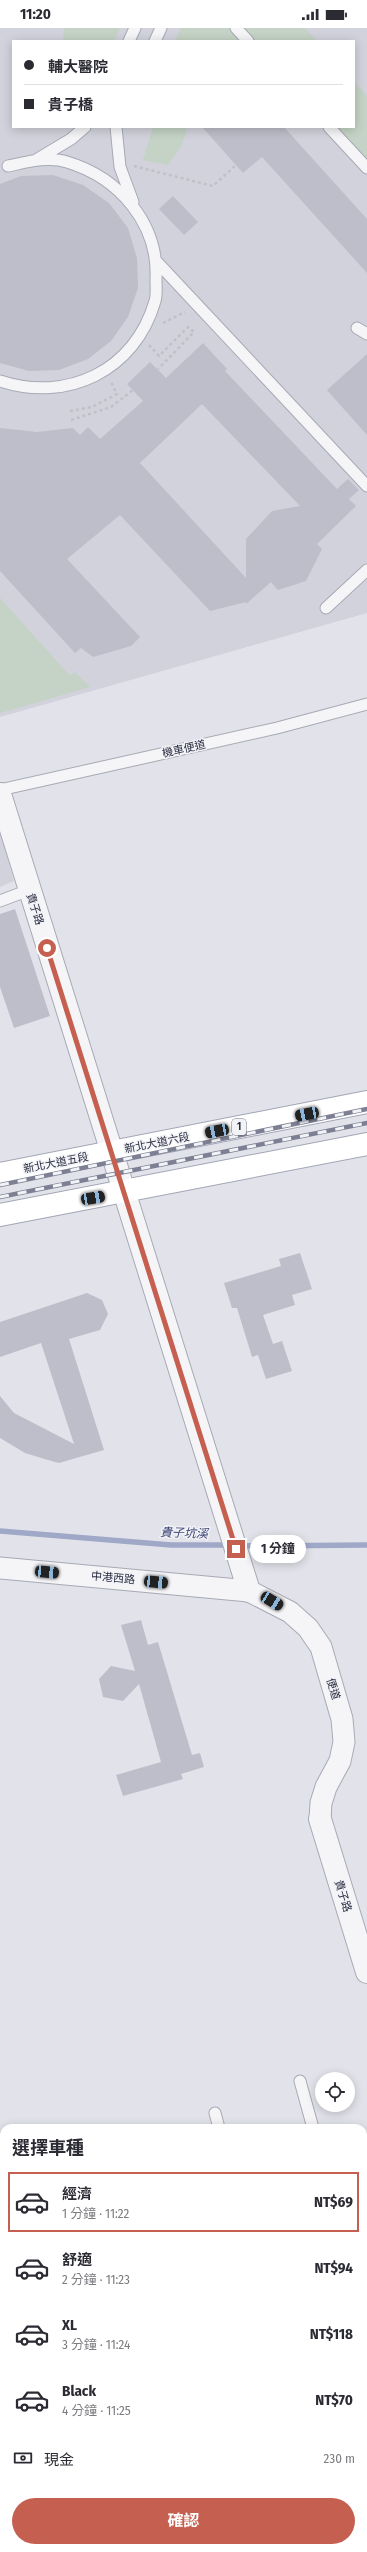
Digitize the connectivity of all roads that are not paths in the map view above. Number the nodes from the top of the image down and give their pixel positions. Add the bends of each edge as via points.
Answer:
1 (135, 28) edge
2 (161, 28) edge
3 (236, 28) edge
4 (129, 40) edge
5 (156, 40) edge
6 (247, 40) edge
7 (84, 128) edge
8 (114, 128) edge
9 (330, 128) edge
10 (38, 160) junction
11 (367, 168) edge
12 (0, 169) edge
13 (133, 204) junction
14 (157, 262) junction
15 (0, 381) edge
16 (367, 486) edge
17 (367, 570) edge
18 (326, 608) dead end
19 (367, 704) edge
20 (0, 790) edge
21 (0, 794) edge
22 (29, 890) junction
23 (0, 900) edge
24 (367, 1102) edge
25 (367, 1144) edge
26 (112, 1151) junction
27 (0, 1174) edge
28 (124, 1192) junction
29 (0, 1215) edge
30 (0, 1568) edge
31 (249, 1591) junction
32 (320, 1820) joint
33 (367, 1972) edge
34 (300, 2081) dead end
35 (215, 2113) dead end
36 (218, 2124) edge
37 (312, 2124) edge

1 - 4 lane
2 - 5 lane
3 - 6 lane
7 - 10 lane
8 - 13 lane via 120,167
9 - 11 lane
10 - 12 lane
10 - 13 lane via 66,162 104,178
13 - 14 lane via 148,233
14 - 15 lane via 156,301 140,336 114,365 80,383 42,390
14 - 16 lane via 286,391
17 - 18 lane
19 - 20 lane, 機車便道 via 277,728
21 - 22 street, 貴子路
22 - 23 lane
22 - 26 street, 貴子路
24 - 26 main road, 新北大道六段 / 1
25 - 28 main road
26 - 27 main road, 新北大道五段 / 1
26 - 28 street, 貴子路
28 - 29 main road
28 - 31 street, 貴子路
30 - 31 street, 中港西路
31 - 32 street, 便道 via 290,1612 308,1628 323,1654 342,1719 344,1742 340,1761 326,1787 321,1803
32 - 33 street, 貴子路
34 - 37 lane
35 - 36 lane

